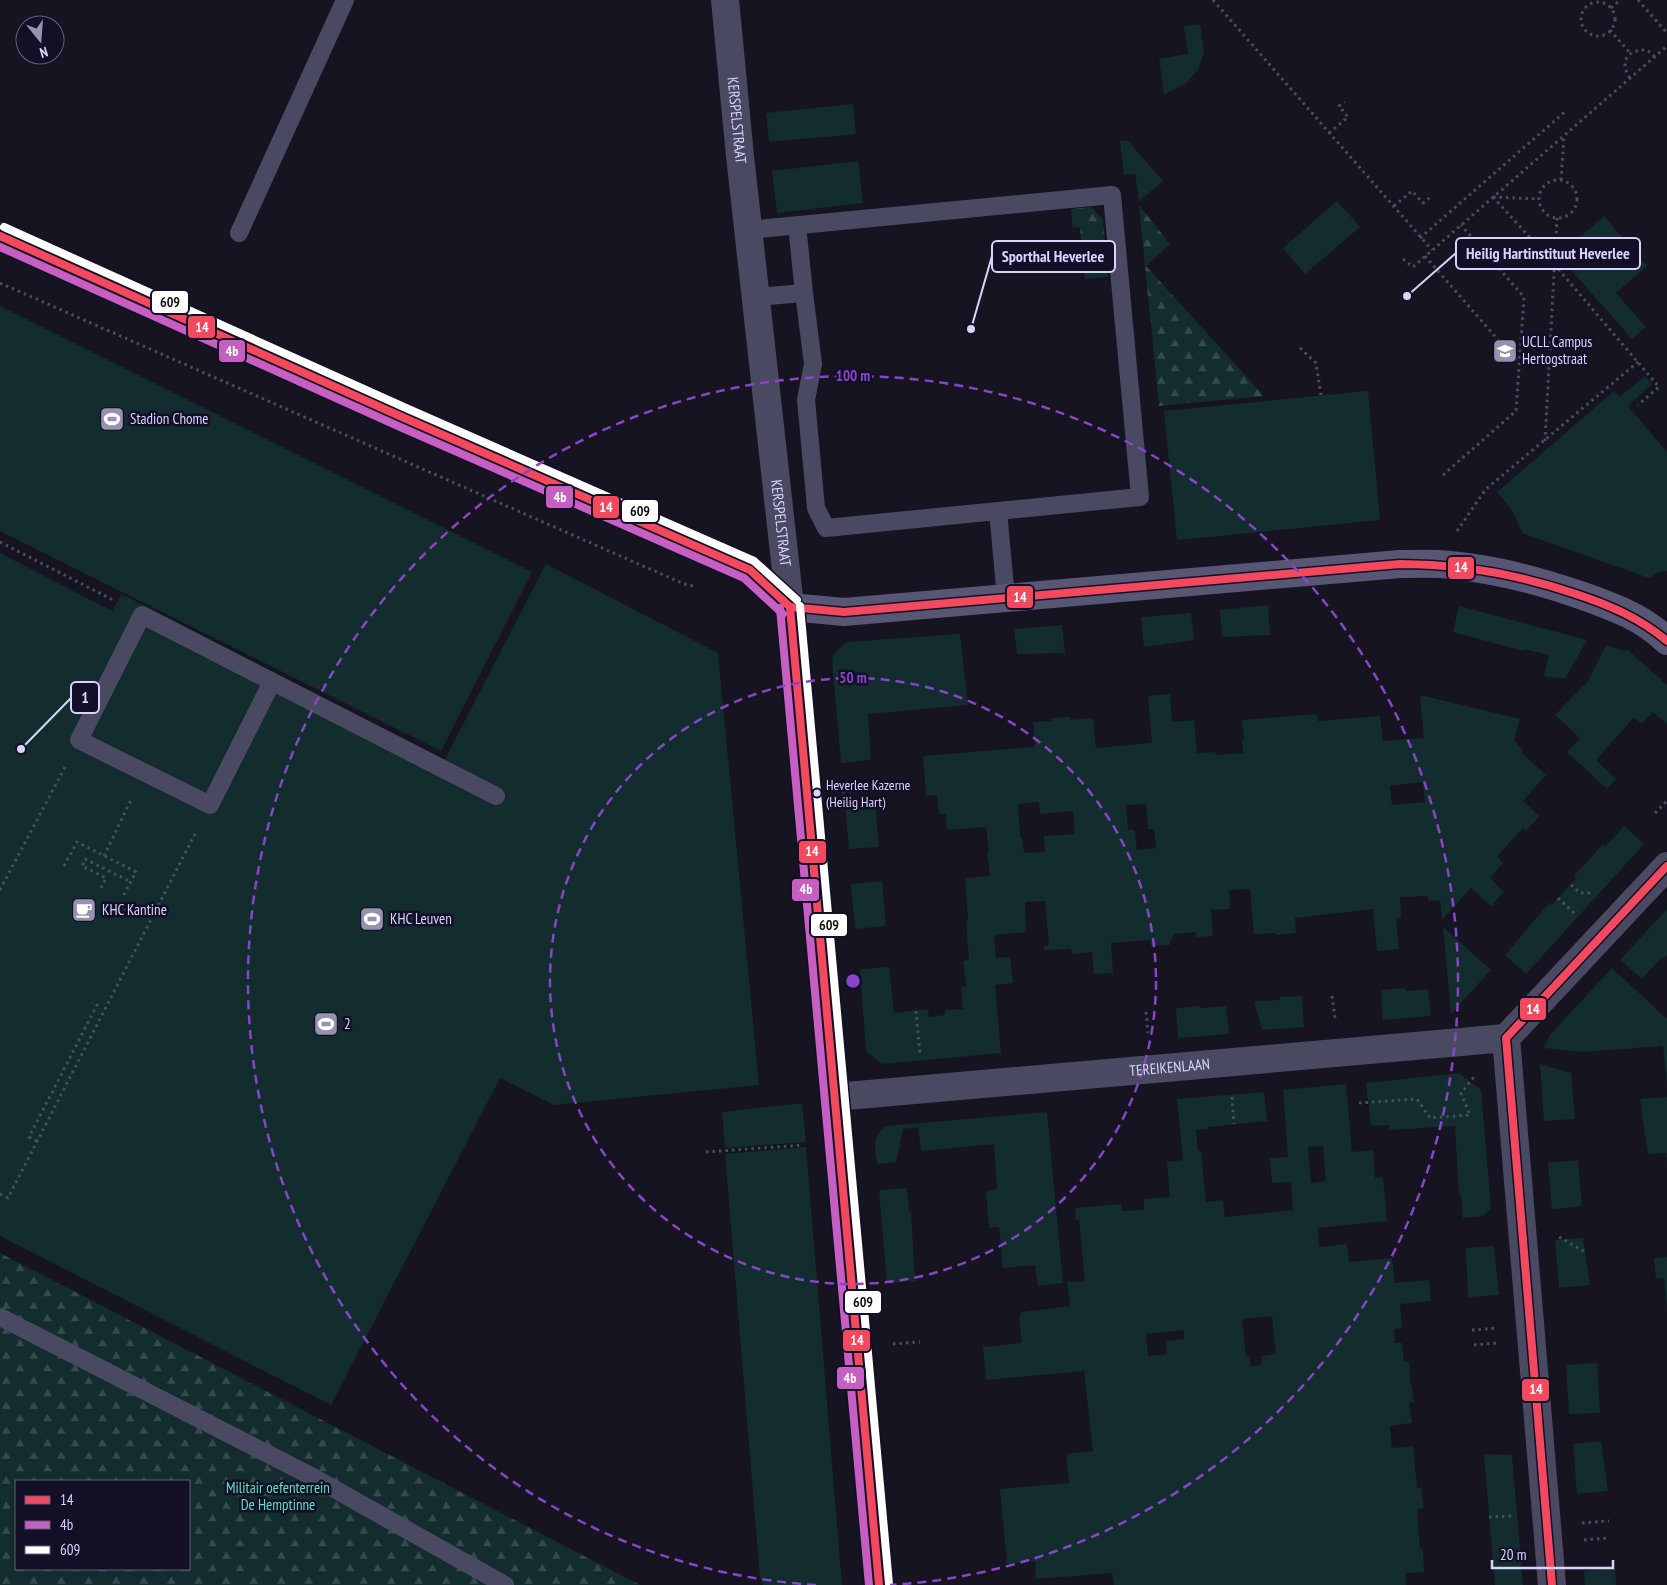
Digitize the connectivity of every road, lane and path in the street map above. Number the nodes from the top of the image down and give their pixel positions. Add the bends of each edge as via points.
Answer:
1 (345, 0) edge
2 (726, 0) edge
3 (1213, 0) edge
4 (1620, 0) edge
5 (1638, 0) edge
6 (1611, 8) junction
7 (1610, 30) junction
8 (1667, 33) edge
9 (1667, 46) edge
10 (1630, 53) junction
11 (1655, 57) junction
12 (1630, 78) junction
13 (1345, 102) dead end
14 (1567, 110) dead end
15 (1329, 132) junction
16 (1564, 136) junction
17 (1561, 180) junction
18 (1492, 197) junction
19 (1429, 198) dead end
20 (1539, 199) junction
21 (1394, 206) junction
22 (1557, 218) junction
23 (797, 225) junction
24 (1461, 225) junction
25 (748, 230) junction
26 (239, 233) dead end
27 (0, 236) edge
28 (1420, 238) junction
29 (1432, 250) junction
30 (1425, 256) junction
31 (1402, 259) dead end
32 (1554, 264) junction
33 (804, 292) junction
34 (756, 296) junction
35 (1300, 348) dead end
36 (1638, 362) junction
37 (1519, 364) junction
38 (1321, 396) dead end
39 (1638, 405) dead end
40 (1545, 441) junction
41 (1443, 475) dead end
42 (998, 511) junction
43 (1434, 564) junction
44 (44, 565) junction
45 (98, 592) junction
46 (1006, 598) junction
47 (790, 607) junction
48 (1667, 641) edge
49 (272, 682) junction
50 (79, 740) junction
51 (496, 796) dead end
52 (1667, 801) edge
53 (210, 805) junction
54 (1655, 813) dead end
55 (124, 814) dead end
56 (104, 856) junction
57 (64, 866) dead end
58 (1667, 866) edge
59 (131, 882) junction
60 (101, 888) dead end
61 (0, 890) edge
62 (123, 896) dead end
63 (92, 1003) dead end
64 (97, 1005) junction
65 (104, 1010) junction
66 (916, 1011) dead end
67 (1506, 1038) junction
68 (923, 1090) junction
69 (835, 1097) junction
70 (1359, 1103) dead end
71 (37, 1141) junction
72 (839, 1142) junction
73 (706, 1152) dead end
74 (0, 1194) edge
75 (1552, 1233) dead end
76 (1585, 1252) dead end
77 (0, 1317) edge
78 (505, 1585) edge
79 (879, 1585) edge
80 (1552, 1585) edge

1 - 26 lane
2 - 25 street, KERSPELSTRAAT
3 - 15 path
4 - 6 path
5 - 8 path
6 - 7 path via 1615,16
6 - 7 path via 1603,3 1592,4 1587,6 1582,17 1584,27 1591,34 1601,35
7 - 10 path
9 - 11 path
10 - 11 path via 1647,50
10 - 12 path via 1625,69
11 - 12 path
12 - 16 path
13 - 15 path via 1339,106 1348,117
14 - 28 path
15 - 21 path
16 - 17 path
16 - 18 path
17 - 20 path via 1544,186
17 - 22 path via 1575,191 1576,204 1569,214
18 - 20 path
18 - 24 path
18 - 32 path
19 - 21 path via 1423,203 1412,191
20 - 22 path via 1541,208
21 - 28 path
22 - 32 path
23 - 25 lane
23 - 33 lane
23 - 42 lane via 1112,195 1140,497
24 - 29 path
24 - 37 path via 1524,297
25 - 34 street, KERSPELSTRAAT
27 - 47 street via 750,570
28 - 29 path
29 - 30 path
30 - 31 path via 1413,267
30 - 37 path
32 - 36 path
32 - 40 path
33 - 34 lane
33 - 42 lane via 813,364 806,400 816,508 826,528
34 - 47 street, KERSPELSTRAAT
35 - 38 path via 1316,363
36 - 39 path via 1659,386
36 - 40 path
37 - 41 path via 1516,411
40 - 43 path via 1486,489
42 - 46 lane
43 - 46 street
43 - 48 street via 1516,575 1571,592 1617,608 1652,626
44 - 44 path via 18,552 0,542 35,561
44 - 45 path
45 - 45 path via 106,597 115,602 106,597
46 - 47 street via 844,612
47 - 69 street, KERSPELSTRAAT
49 - 50 lane via 142,615
49 - 51 lane
49 - 53 lane
50 - 53 lane
50 - 61 path
52 - 54 path
53 - 65 path
55 - 56 path
56 - 57 path via 76,842
56 - 59 path via 136,872
58 - 67 street
59 - 60 path via 85,859 82,866 106,878
59 - 62 path
63 - 64 path
64 - 65 path
64 - 71 path via 28,1137
65 - 71 path
66 - 68 path
67 - 68 street, TEREIKENLAAN
67 - 70 path via 1461,1093 1470,1115 1430,1118 1418,1099
67 - 80 street
68 - 69 street, TEREIKENLAAN
69 - 72 street, KERSPELSTRAAT
71 - 74 path via 8,1198
72 - 73 path
72 - 79 street, KERSPELSTRAAT
75 - 76 path
77 - 78 lane via 312,1477

